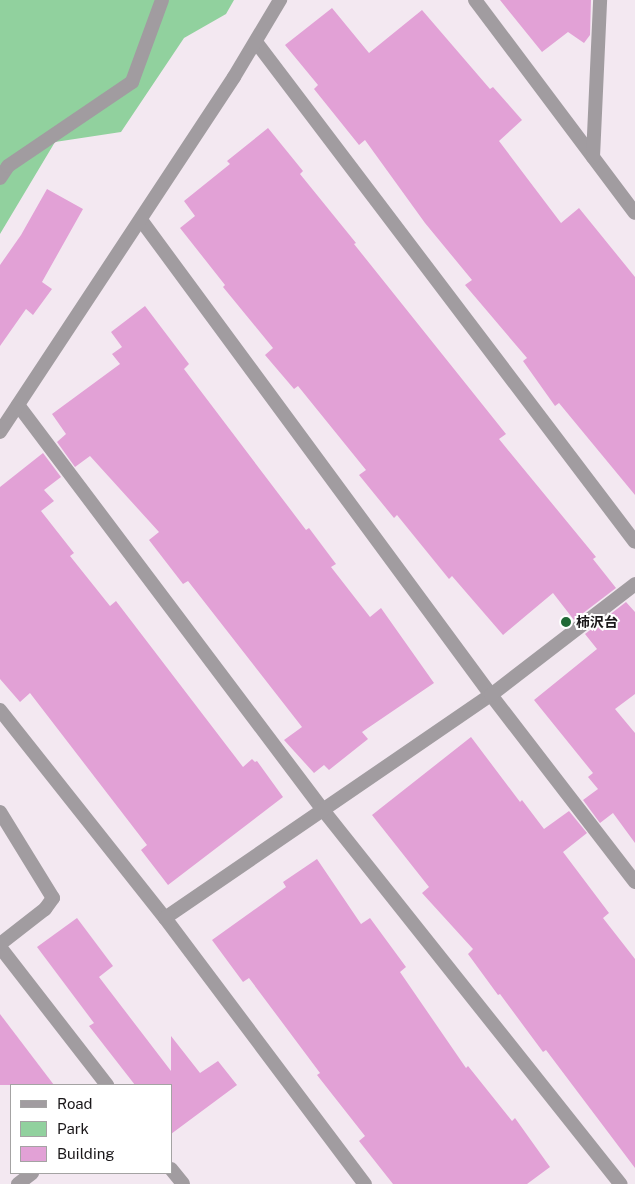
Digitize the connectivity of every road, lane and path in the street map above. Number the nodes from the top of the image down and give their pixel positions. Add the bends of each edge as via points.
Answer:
1 (162, 0) edge
2 (280, 0) edge
3 (475, 0) edge
4 (600, 0) edge
5 (256, 42) junction
6 (593, 157) junction
7 (0, 178) edge
8 (635, 213) edge
9 (141, 220) junction
10 (18, 405) junction
11 (0, 432) edge
12 (635, 542) edge
13 (635, 584) edge
14 (491, 695) junction
15 (0, 710) edge
16 (323, 810) junction
17 (0, 812) edge
18 (635, 882) edge
19 (165, 918) junction
20 (0, 945) edge
21 (106, 1084) edge
22 (172, 1170) edge
23 (31, 1174) edge
24 (18, 1184) edge
25 (183, 1184) edge
26 (365, 1184) edge
27 (622, 1184) edge

1 - 7 street via 132,82 8,166
2 - 5 street
3 - 6 street
4 - 6 street
5 - 9 street
5 - 12 street
6 - 8 street
9 - 10 street
9 - 14 street
10 - 11 street
10 - 16 street
13 - 14 street
14 - 16 street
14 - 18 street
15 - 19 street
16 - 19 street
16 - 27 street
17 - 20 street via 52,898 45,908
19 - 26 street
20 - 21 street
22 - 25 street
23 - 24 street

